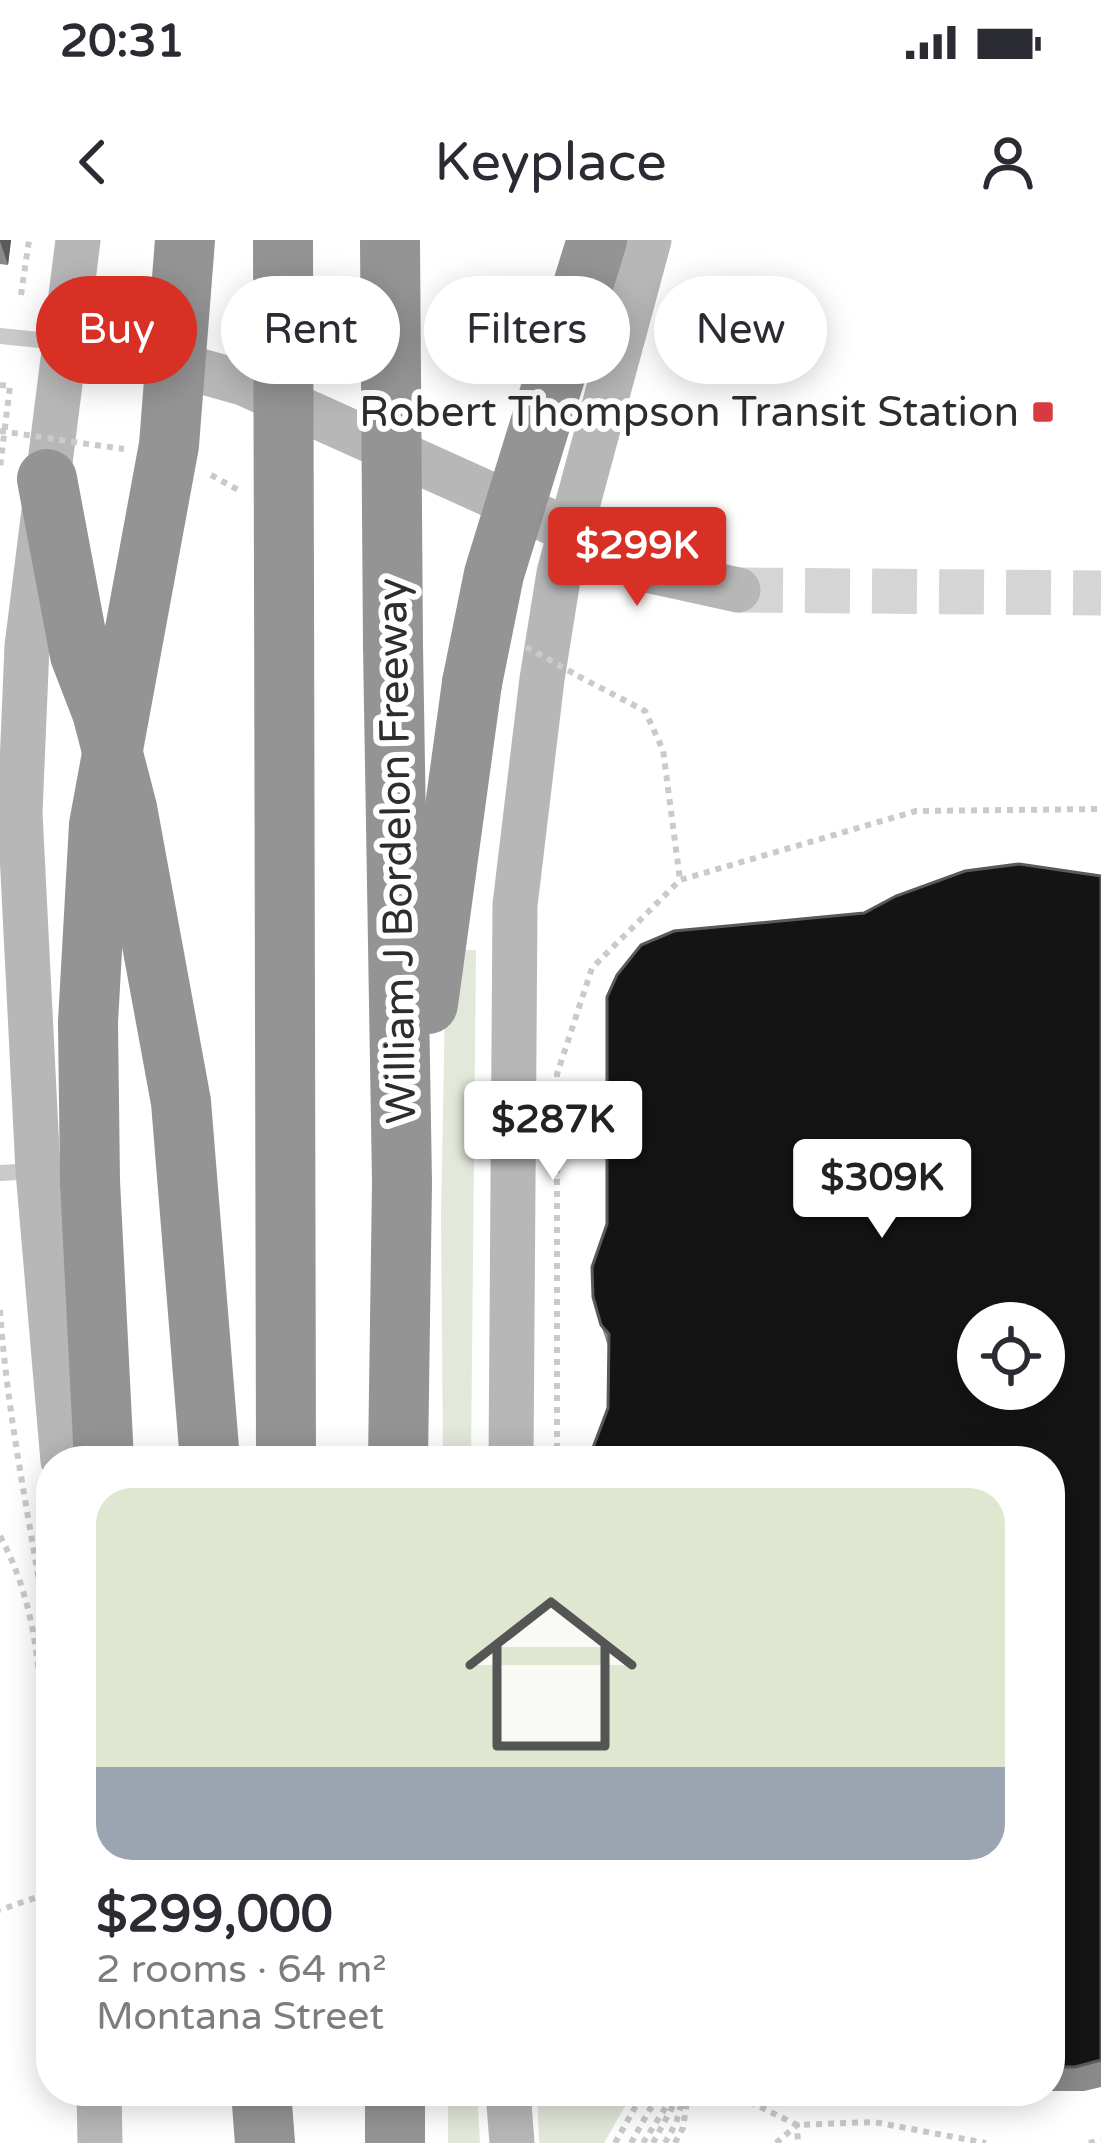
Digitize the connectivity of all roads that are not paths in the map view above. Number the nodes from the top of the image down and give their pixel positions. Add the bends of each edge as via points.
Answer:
1 (77, 240) edge
2 (185, 240) edge
3 (284, 240) edge
4 (390, 240) edge
5 (597, 240) edge
6 (650, 240) edge
7 (72, 276) edge
8 (0, 336) edge
9 (36, 339) edge
10 (197, 370) edge
11 (50, 384) edge
12 (23, 475) edge
13 (571, 531) junction
14 (738, 590) tunnel mouth
15 (42, 1175) edge
16 (402, 1182) junction
17 (62, 1446) edge
18 (101, 1446) edge
19 (209, 1446) edge
20 (286, 1446) edge
21 (398, 1446) edge
22 (511, 1446) edge
23 (99, 2106) edge
24 (262, 2106) edge
25 (290, 2106) edge
26 (395, 2106) edge
27 (509, 2106) edge
28 (100, 2143) edge
29 (265, 2143) edge
30 (290, 2143) edge
31 (395, 2143) edge
32 (512, 2143) edge

1 - 7 main road
2 - 15 highway, bridge via 169,445 99,825 88,1022
3 - 20 highway, bridge
4 - 16 highway, William J Bordelon Freeway, bridge
5 - 16 highway, bridge via 494,574
6 - 13 main road
8 - 9 lane
10 - 13 main road via 243,383
11 - 12 main road
12 - 15 main road via 20,813
12 - 19 highway via 127,808 181,1102
13 - 14 main road via 646,570
13 - 22 main road via 542,680 515,905
15 - 17 main road
15 - 18 highway
16 - 21 highway, William J Bordelon Freeway
23 - 28 main road
24 - 29 highway
25 - 30 highway
26 - 31 highway
27 - 32 main road

